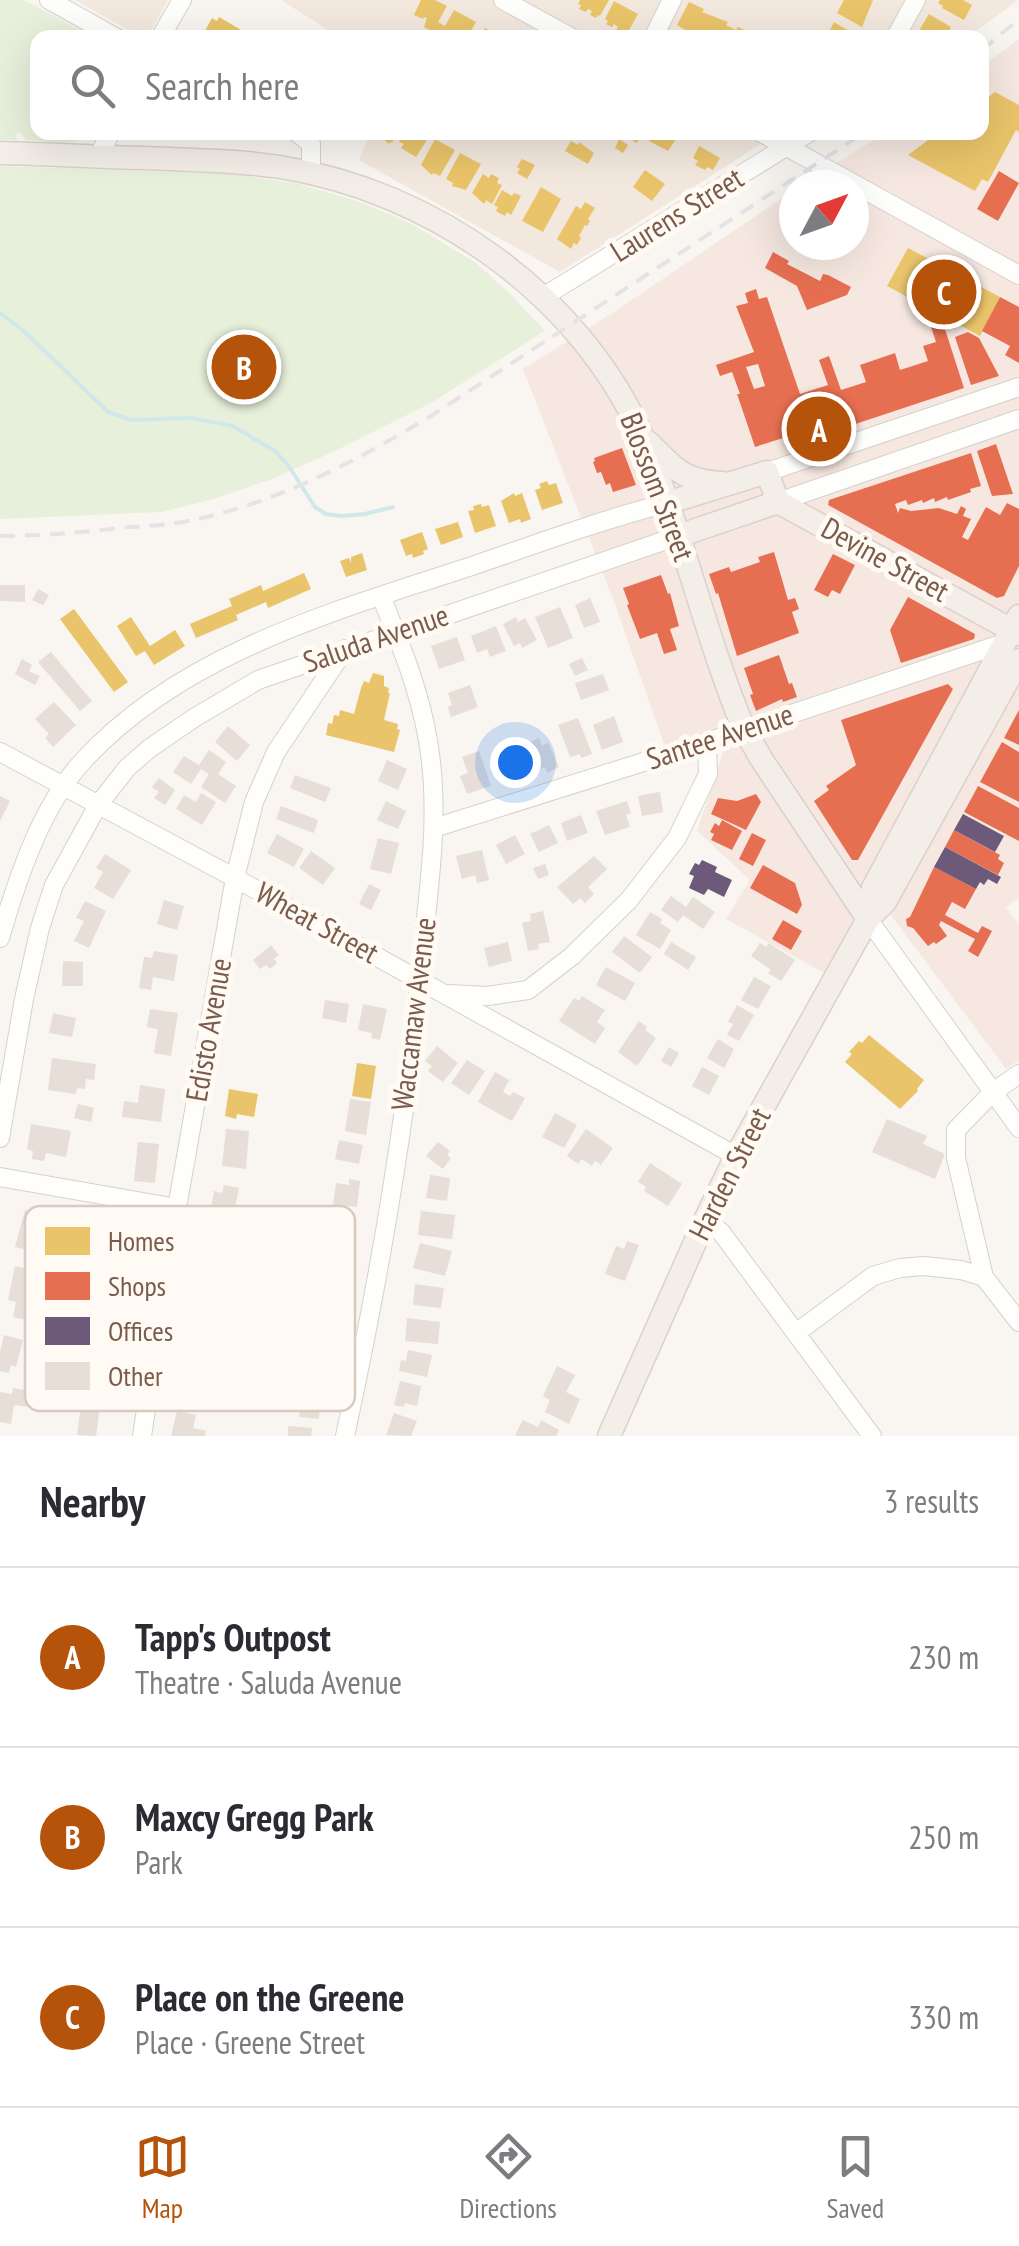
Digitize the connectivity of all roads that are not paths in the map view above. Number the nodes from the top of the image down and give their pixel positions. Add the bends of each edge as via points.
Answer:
1 (49, 0) edge
2 (182, 0) edge
3 (503, 0) edge
4 (672, 0) edge
5 (916, 0) edge
6 (103, 30) edge
7 (165, 30) edge
8 (557, 30) edge
9 (657, 30) edge
10 (899, 30) edge
11 (106, 140) edge
12 (307, 140) edge
13 (774, 140) edge
14 (798, 140) edge
15 (787, 147) junction
16 (0, 153) edge
17 (98, 157) junction
18 (311, 173) junction
19 (1019, 275) edge
20 (543, 298) junction
21 (1019, 386) edge
22 (1019, 419) edge
23 (641, 435) junction
24 (766, 472) junction
25 (726, 484) junction
26 (778, 502) junction
27 (667, 504) junction
28 (678, 536) junction
29 (380, 596) junction
30 (395, 631) junction
31 (1014, 636) edge
32 (346, 649) junction
33 (744, 729) junction
34 (707, 742) junction
35 (0, 752) edge
36 (63, 786) junction
37 (98, 805) junction
38 (434, 828) junction
39 (235, 878) junction
40 (868, 919) junction
41 (0, 938) edge
42 (420, 981) junction
43 (447, 994) junction
44 (1019, 1074) edge
45 (993, 1092) junction
46 (1019, 1128) edge
47 (0, 1138) edge
48 (736, 1156) junction
49 (0, 1177) edge
50 (166, 1206) edge
51 (177, 1206) edge
52 (704, 1220) junction
53 (984, 1277) junction
54 (1019, 1322) edge
55 (796, 1333) junction
56 (355, 1388) edge
57 (146, 1411) edge
58 (351, 1411) edge
59 (142, 1436) edge
60 (346, 1436) edge
61 (610, 1436) edge
62 (872, 1436) edge

1 - 6 street
2 - 7 street
3 - 8 street
4 - 9 street
5 - 10 street
11 - 17 street
12 - 18 street
13 - 15 street
14 - 15 street, Laurens Street
15 - 19 street
15 - 20 street, Laurens Street
16 - 17 main road, Blossom Street
17 - 18 main road, Blossom Street via 240,162
18 - 20 main road, Blossom Street via 423,214 485,251
20 - 23 main road, Blossom Street via 599,364
21 - 24 street, Saluda Avenue
22 - 26 street, Saluda Avenue
23 - 25 main road via 682,475
23 - 27 main road, Blossom Street
24 - 25 main road, Saluda Avenue
24 - 26 main road
25 - 27 main road, Saluda Avenue
26 - 28 main road, Saluda Avenue
26 - 31 main road, Devine Street
27 - 28 main road, Blossom Street
27 - 29 street, Saluda Avenue
28 - 30 street, Saluda Avenue
28 - 33 main road, Blossom Street
29 - 30 street, Waccamaw Avenue
29 - 36 street, Saluda Avenue via 285,630 184,681 112,733
30 - 32 street, Saluda Avenue
30 - 38 street, Waccamaw Avenue via 424,718
31 - 33 street, Santee Avenue
31 - 40 main road, Harden Street via 885,902
32 - 37 street, Saluda Avenue via 258,680 194,718 127,768
32 - 39 street, Edisto Avenue via 276,752 254,802
33 - 34 street, Santee Avenue
33 - 40 main road, Blossom Street
34 - 38 street, Santee Avenue
34 - 43 street via 708,774 677,838 572,956 528,990
35 - 36 street, Wheat Street
36 - 37 street, Wheat Street
36 - 41 street, Saluda Avenue
37 - 39 street, Wheat Street
37 - 47 street, Saluda Avenue via 54,885 40,928
38 - 42 street, Waccamaw Avenue
39 - 42 street, Wheat Street
39 - 51 street, Edisto Avenue
40 - 45 street, Blossom Street
40 - 48 main road, Harden Street
42 - 43 street, Wheat Street
42 - 56 street, Waccamaw Avenue
43 - 48 street, Wheat Street
44 - 45 street
45 - 46 street, Blossom Street
45 - 53 street via 956,1130 956,1158
48 - 52 main road, Harden Street
49 - 50 street
52 - 55 street via 721,1232
52 - 61 main road, Harden Street
53 - 54 street
53 - 55 street via 924,1266 873,1276
55 - 62 street
57 - 59 street, Edisto Avenue
58 - 60 street, Waccamaw Avenue

